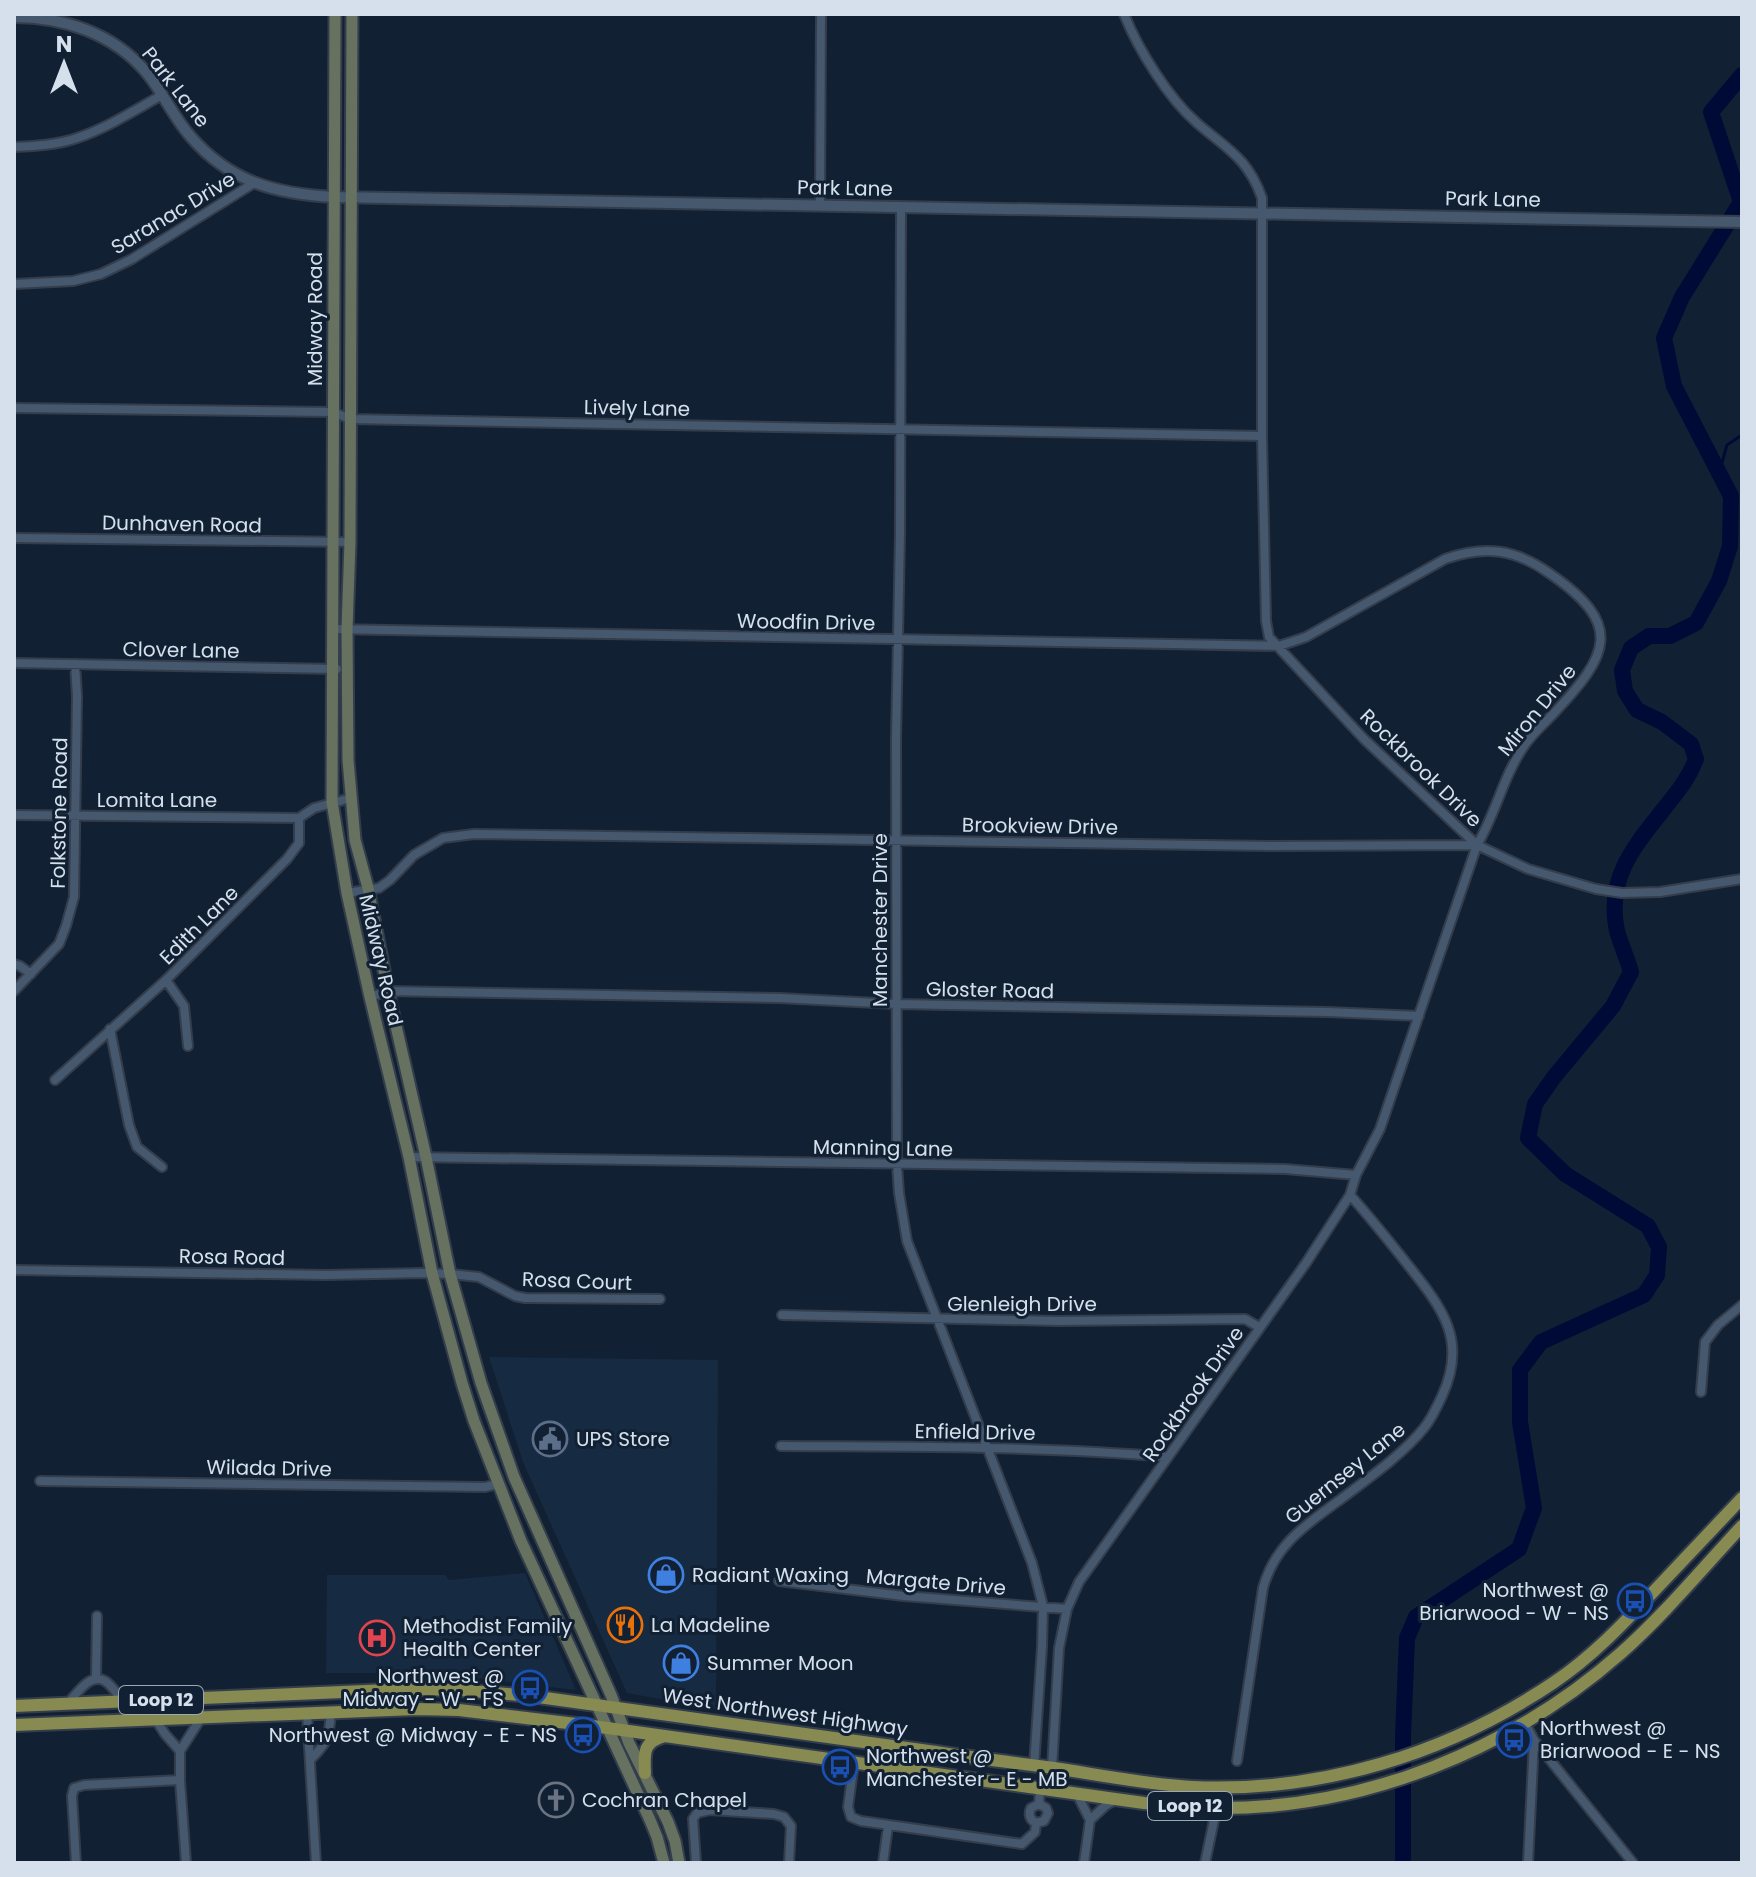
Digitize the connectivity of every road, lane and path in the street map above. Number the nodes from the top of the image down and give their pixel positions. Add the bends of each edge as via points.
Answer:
1 (335, 14) edge
2 (352, 14) edge
3 (821, 14) edge
4 (1124, 14) edge
5 (14, 17) edge
6 (162, 95) junction
7 (14, 147) edge
8 (254, 183) junction
9 (334, 197) junction
10 (351, 197) junction
11 (820, 206) junction
12 (901, 208) junction
13 (1262, 214) junction
14 (1742, 222) edge
15 (14, 284) edge
16 (14, 408) edge
17 (333, 412) junction
18 (350, 419) junction
19 (900, 429) junction
20 (1262, 436) junction
21 (14, 538) edge
22 (332, 541) junction
23 (350, 542) junction
24 (332, 629) junction
25 (347, 629) junction
26 (898, 640) junction
27 (1279, 646) junction
28 (14, 663) edge
29 (75, 664) junction
30 (332, 669) junction
31 (348, 669) junction
32 (351, 798) junction
33 (332, 802) junction
34 (14, 815) edge
35 (75, 816) junction
36 (299, 818) junction
37 (897, 840) junction
38 (1477, 845) junction
39 (1742, 879) edge
40 (368, 888) junction
41 (347, 893) junction
42 (14, 964) edge
43 (31, 974) junction
44 (166, 980) junction
45 (14, 991) edge
46 (388, 991) junction
47 (370, 997) junction
48 (896, 1004) junction
49 (1419, 1016) junction
50 (110, 1029) junction
51 (188, 1046) dead end
52 (55, 1080) dead end
53 (409, 1157) junction
54 (426, 1157) junction
55 (897, 1165) junction
56 (162, 1167) dead end
57 (1356, 1175) junction
58 (1350, 1195) junction
59 (14, 1270) edge
60 (432, 1273) junction
61 (450, 1274) junction
62 (660, 1299) dead end
63 (1742, 1305) edge
64 (782, 1315) dead end
65 (936, 1319) junction
66 (1259, 1327) junction
67 (1701, 1392) dead end
68 (781, 1446) dead end
69 (987, 1447) junction
70 (1168, 1457) junction
71 (514, 1477) junction
72 (40, 1481) dead end
73 (498, 1484) junction
74 (1742, 1498) edge
75 (1742, 1526) edge
76 (1711, 1531) junction
77 (1725, 1545) junction
78 (556, 1572) junction
79 (539, 1579) junction
80 (779, 1581) dead end
81 (1043, 1606) junction
82 (1067, 1609) junction
83 (97, 1616) dead end
84 (96, 1679) junction
85 (413, 1689) junction
86 (308, 1694) junction
87 (124, 1702) junction
88 (68, 1704) junction
89 (14, 1706) edge
90 (599, 1706) junction
91 (1515, 1706) junction
92 (617, 1709) junction
93 (354, 1711) junction
94 (331, 1712) junction
95 (307, 1713) junction
96 (201, 1718) junction
97 (156, 1720) junction
98 (1525, 1723) junction
99 (14, 1725) edge
100 (608, 1728) junction
101 (625, 1730) junction
102 (667, 1736) junction
103 (1534, 1740) junction
104 (180, 1751) junction
105 (311, 1759) junction
106 (1237, 1761) dead end
107 (854, 1762) junction
108 (1034, 1766) junction
109 (1052, 1768) junction
110 (645, 1773) junction
111 (180, 1780) junction
112 (1221, 1787) junction
113 (1040, 1788) junction
114 (1076, 1793) junction
115 (1118, 1799) junction
116 (1217, 1808) junction
117 (1090, 1820) junction
118 (888, 1826) junction
119 (696, 1861) edge
120 (76, 1863) edge
121 (186, 1863) edge
122 (316, 1863) edge
123 (664, 1863) edge
124 (681, 1863) edge
125 (789, 1863) edge
126 (883, 1863) edge
127 (1084, 1863) edge
128 (1205, 1863) edge
129 (1528, 1863) edge
130 (1633, 1863) edge

1 - 9 main road, Midway Road
2 - 10 main road, Midway Road
3 - 11 street
4 - 13 street, Rockbrook Drive via 1164,85 1253,175
5 - 6 street, Park Lane via 78,26 104,37 129,55
6 - 7 street via 76,139
6 - 8 street, Park Lane via 192,139
8 - 9 street, Park Lane
8 - 15 street, Saranac Drive via 101,274
9 - 10 street, Park Lane
9 - 17 main road, Midway Road
10 - 11 street, Park Lane
10 - 18 main road, Midway Road
11 - 12 street, Park Lane
12 - 13 street, Park Lane
12 - 19 street, Manchester Drive
13 - 14 street, Park Lane
13 - 20 street, Rockbrook Drive
16 - 17 street, Lively Lane
17 - 18 street, Lively Lane
17 - 22 main road, Midway Road
18 - 19 street, Lively Lane
18 - 23 main road, Midway Road
19 - 20 street, Lively Lane
19 - 26 street, Manchester Drive
20 - 27 street, Rockbrook Drive via 1267,629
21 - 22 street, Dunhaven Road
22 - 23 street, Dunhaven Road
22 - 24 main road, Midway Road
23 - 25 main road, Midway Road
24 - 25 street, Woodfin Drive
24 - 30 main road, Midway Road
25 - 26 street, Woodfin Drive
25 - 31 main road, Midway Road
26 - 27 street, Woodfin Drive
26 - 37 street, Manchester Drive
27 - 38 street, Rockbrook Drive via 1364,739
27 - 38 street, Miron Drive via 1306,637 1466,551 1518,556 1578,596 1601,630 1595,662 1526,743
28 - 29 street, Clover Lane
29 - 30 street, Clover Lane
29 - 35 street, Folkstone Road
30 - 31 street, Clover Lane
30 - 33 main road, Midway Road
31 - 32 main road, Midway Road
32 - 33 street
32 - 40 main road, Midway Road
33 - 36 street
33 - 41 main road, Midway Road
34 - 35 street, Lomita Lane
35 - 36 street, Lomita Lane
35 - 43 street, Folkstone Road via 74,897 66,926 59,944
36 - 44 street, Edith Lane via 299,843 287,859
37 - 38 street, Brookview Drive
37 - 40 street, Brookview Drive via 457,835 414,855 379,888
37 - 48 street, Manchester Drive
38 - 39 street, Brookview Drive via 1528,869 1622,893
38 - 49 street, Rockbrook Drive
40 - 41 street, Brookview Drive
40 - 46 main road, Midway Road
41 - 47 main road, Midway Road
42 - 43 street
43 - 45 street, Folkstone Road
44 - 50 street, Edith Lane
44 - 51 street via 184,1006
46 - 47 street, Gloster Road
46 - 48 street, Gloster Road
46 - 54 main road, Midway Road
47 - 53 main road, Midway Road
48 - 49 street, Gloster Road
48 - 55 street, Manchester Drive
49 - 57 street, Rockbrook Drive via 1380,1129
50 - 52 street, Edith Lane
50 - 56 street via 137,1147
53 - 54 street, Manning Lane
53 - 60 main road, Midway Road
54 - 55 street, Manning Lane
54 - 61 main road, Midway Road
55 - 57 street, Manning Lane via 1285,1169
55 - 65 street, Manchester Drive via 907,1241
57 - 58 street, Rockbrook Drive
58 - 66 street, Rockbrook Drive
58 - 106 street, Guernsey Lane via 1442,1311 1453,1341 1450,1374 1438,1406 1419,1433 1307,1525 1273,1561 1263,1588
59 - 60 street, Rosa Road
60 - 61 street, Rosa Road
60 - 73 main road, Midway Road via 462,1383
61 - 62 street, Rosa Court via 479,1277 525,1298
61 - 71 main road, Midway Road
63 - 67 street via 1705,1342
64 - 65 street, Glenleigh Drive
65 - 66 street, Glenleigh Drive via 1245,1319
65 - 69 street, Manchester Drive
66 - 70 street, Rockbrook Drive
68 - 69 street, Enfield Drive
69 - 70 street, Enfield Drive
69 - 81 street, Manchester Drive
70 - 82 street, Rockbrook Drive via 1079,1582
71 - 73 main road
71 - 78 main road, Midway Road
72 - 73 street, Wilada Drive
73 - 79 main road, Midway Road
74 - 76 main road, West Northwest Highway / Loop 12
75 - 77 main road, West Northwest Highway / Loop 12
76 - 77 main road
76 - 91 main road, West Northwest Highway / Loop 12 via 1596,1649
77 - 98 main road, West Northwest Highway / Loop 12 via 1621,1653
78 - 79 main road
78 - 92 main road, Midway Road
79 - 90 main road, Midway Road
80 - 81 street, Margate Drive
81 - 82 street
81 - 108 street
82 - 109 street, Rockbrook Drive via 1059,1648
83 - 84 street
84 - 87 street
84 - 88 street
85 - 86 main road, West Northwest Highway / Loop 12
85 - 90 main road, West Northwest Highway / Loop 12
85 - 93 main road via 407,1698
86 - 87 main road, West Northwest Highway / Loop 12
86 - 95 main road
87 - 88 main road, West Northwest Highway / Loop 12
88 - 89 main road, West Northwest Highway / Loop 12
90 - 92 main road, West Northwest Highway / Loop 12
90 - 100 main road, Midway Road
91 - 98 main road
91 - 112 main road, West Northwest Highway / Loop 12 via 1446,1742 1399,1759 1320,1779
92 - 101 main road, Midway Road
92 - 108 main road, West Northwest Highway / Loop 12
93 - 94 main road, West Northwest Highway / Loop 12
93 - 100 main road, West Northwest Highway / Loop 12 via 459,1710
94 - 95 main road, West Northwest Highway / Loop 12
94 - 105 street via 326,1743
95 - 96 main road, West Northwest Highway / Loop 12
95 - 105 street
96 - 97 main road, West Northwest Highway / Loop 12
96 - 104 street
97 - 99 main road, West Northwest Highway / Loop 12
97 - 104 street
98 - 103 street
98 - 116 main road, West Northwest Highway / Loop 12 via 1467,1754 1392,1781 1286,1804
100 - 101 main road, West Northwest Highway / Loop 12
100 - 123 main road, Midway Road
101 - 102 main road, West Northwest Highway / Loop 12
101 - 110 main road, Midway Road
102 - 107 main road, West Northwest Highway / Loop 12
102 - 110 main road via 647,1748
103 - 129 street
103 - 130 street
104 - 111 street
105 - 122 street
107 - 113 main road, West Northwest Highway / Loop 12
107 - 118 street via 851,1817
108 - 109 main road, West Northwest Highway / Loop 12
108 - 113 main road
109 - 112 main road, West Northwest Highway / Loop 12 via 1147,1783
109 - 113 main road
110 - 124 main road, Midway Road
111 - 120 street via 74,1788
111 - 121 street
112 - 116 street
113 - 114 main road, West Northwest Highway / Loop 12
113 - 118 street via 1039,1804 1029,1814 1035,1832 1022,1844
114 - 115 main road, West Northwest Highway / Loop 12
114 - 117 street
115 - 116 main road, West Northwest Highway / Loop 12
115 - 117 street
116 - 128 street
117 - 127 street
118 - 126 street
119 - 124 street
119 - 125 street via 693,1819 710,1810 784,1817 791,1826

